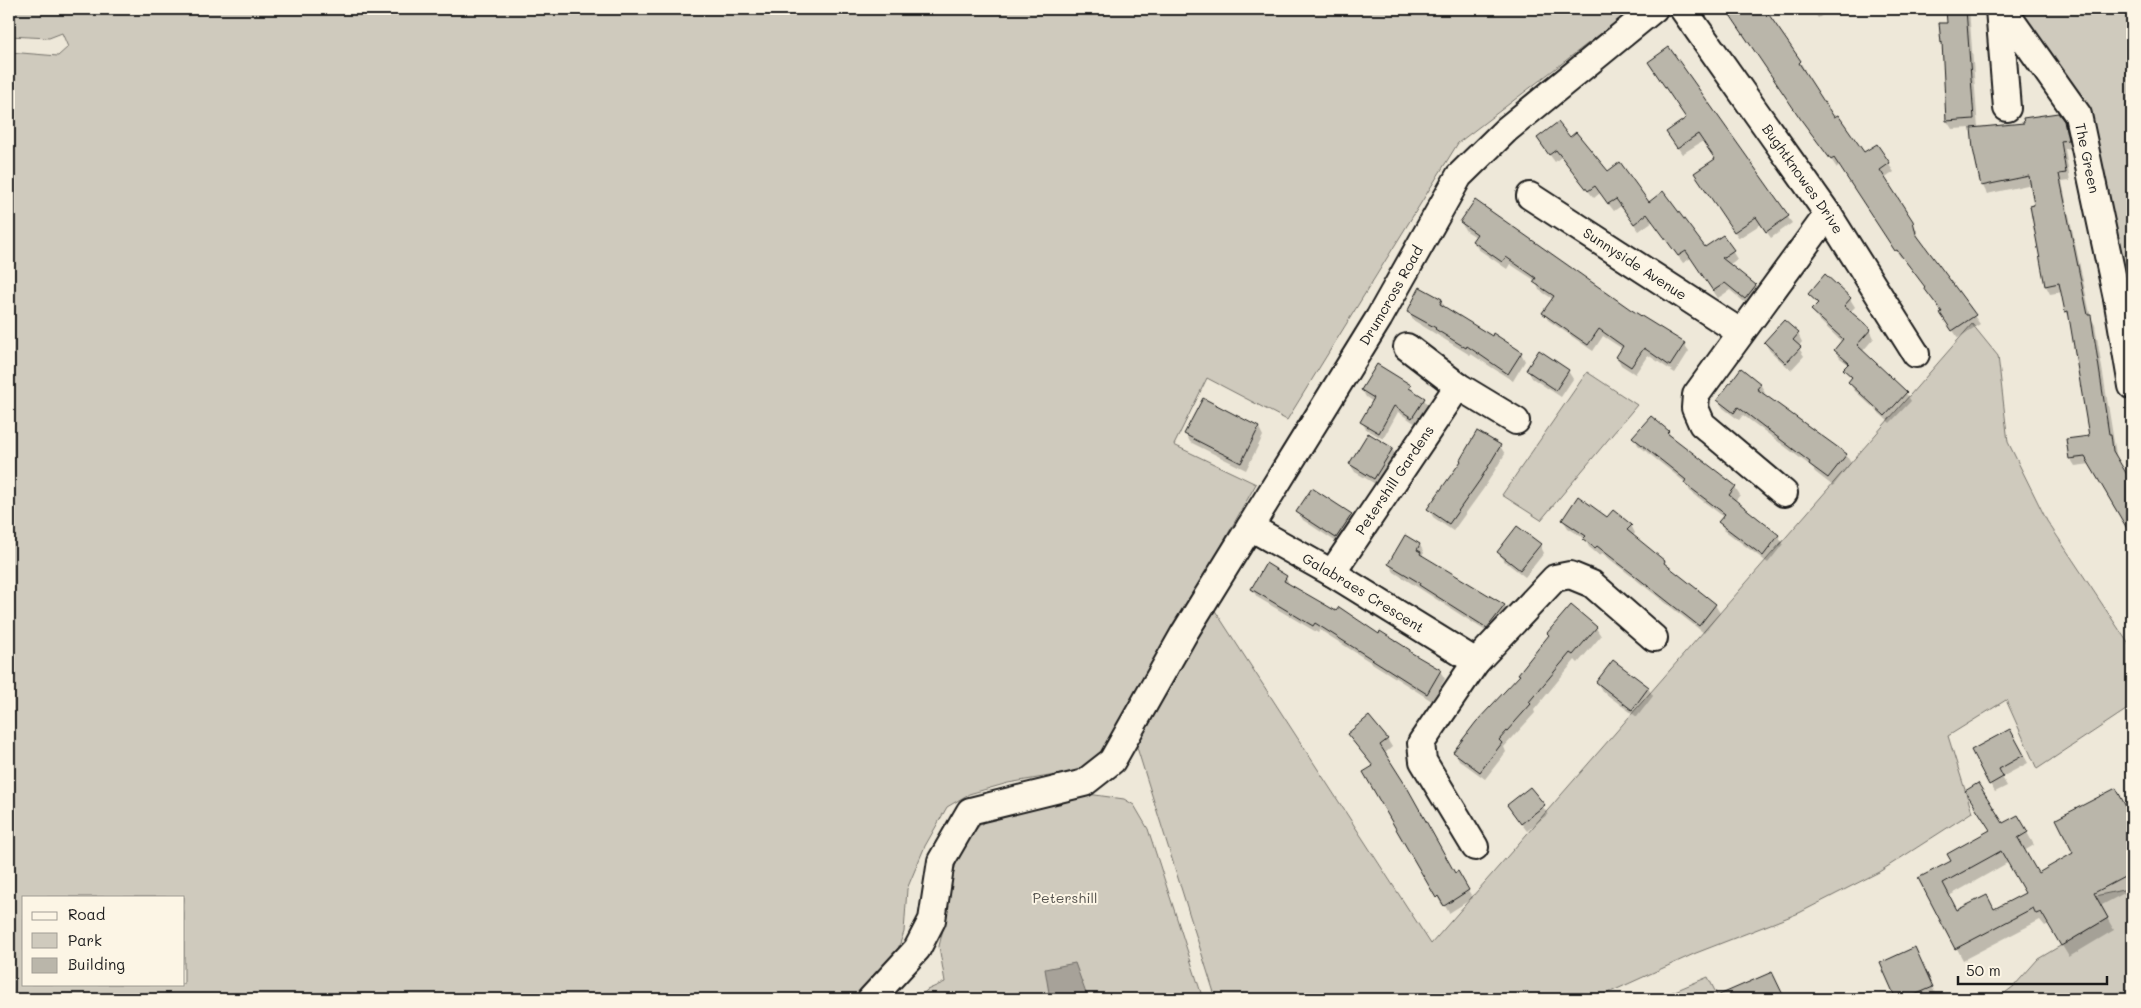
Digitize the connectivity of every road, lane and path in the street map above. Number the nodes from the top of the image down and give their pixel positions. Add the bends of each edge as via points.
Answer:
1 (1654, 9) edge
2 (1683, 9) edge
3 (2001, 9) edge
4 (2006, 108) dead end
5 (1530, 196) dead end
6 (1828, 214) junction
7 (2125, 294) edge
8 (1740, 332) junction
9 (1407, 347) dead end
10 (1916, 354) dead end
11 (1458, 386) junction
12 (2132, 386) edge
13 (1516, 420) dead end
14 (1784, 493) dead end
15 (1250, 527) junction
16 (1332, 573) junction
17 (1654, 638) dead end
18 (1476, 662) junction
19 (1475, 847) dead end
20 (871, 999) edge

1 - 15 street, Drumcross Road via 1506,130 1459,176 1379,318
2 - 6 street, Bughtknowes Drive
3 - 4 street, The Green
3 - 7 street, The Green via 2078,115
5 - 8 street, Sunnyside Avenue
6 - 8 street
6 - 10 street, Bughtknowes Drive
7 - 12 street, The Green
8 - 14 street via 1696,396 1696,408 1702,424
9 - 11 street
11 - 13 street
11 - 16 street, Petershill Gardens
15 - 16 street, Galabraes Crescent
15 - 20 street, Drumcross Road via 1184,632 1112,761 1084,784 970,810 941,861 932,920 916,949
16 - 18 street, Galabraes Crescent
17 - 18 street via 1592,584 1570,575 1555,578
18 - 19 street via 1421,743 1422,761

